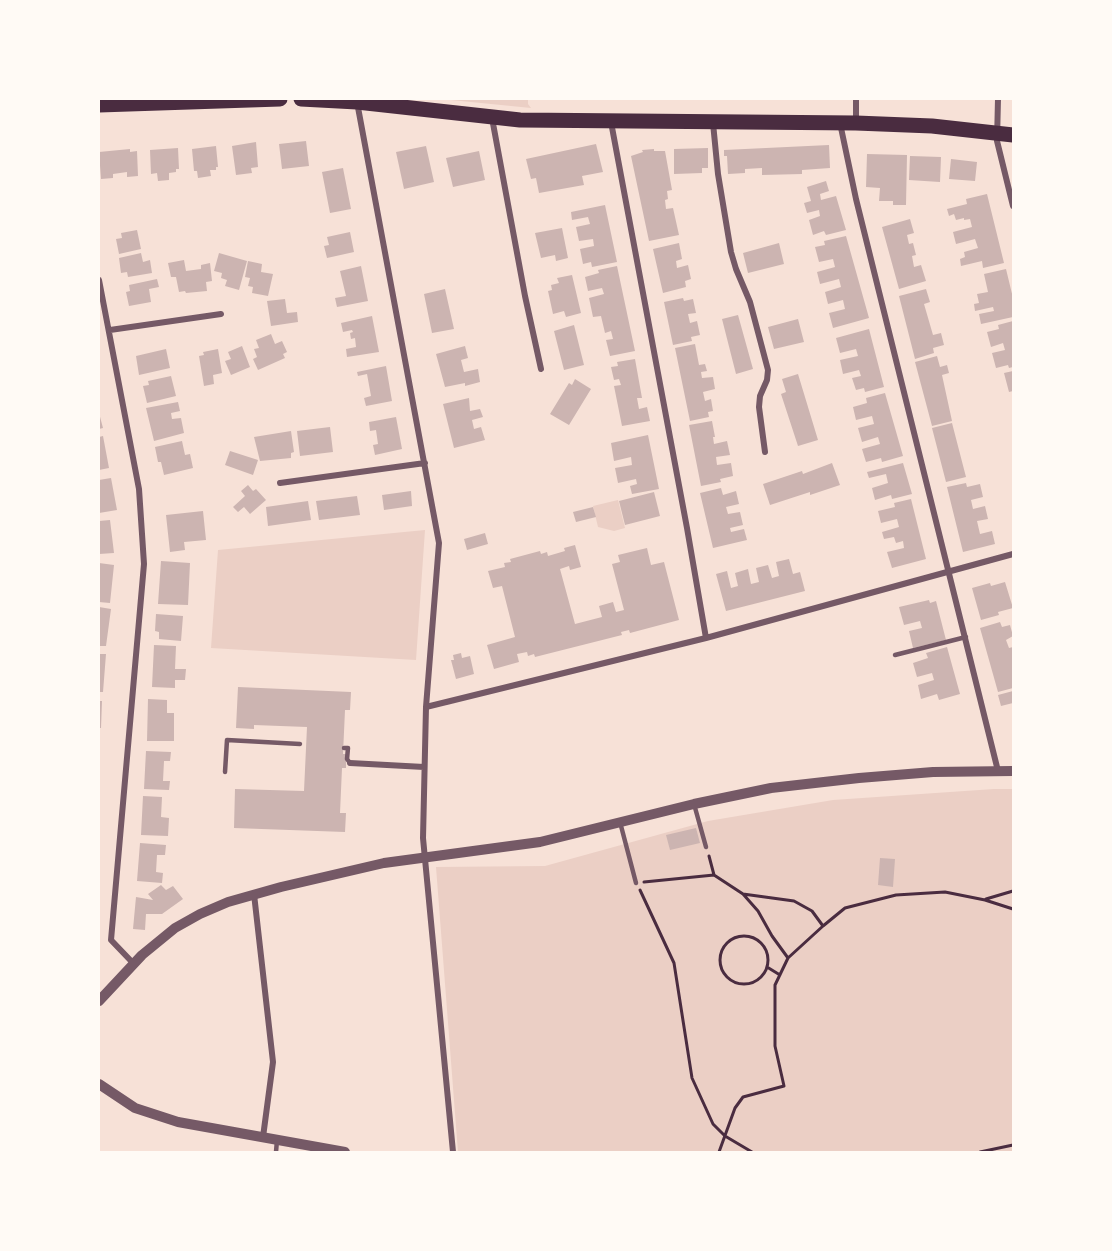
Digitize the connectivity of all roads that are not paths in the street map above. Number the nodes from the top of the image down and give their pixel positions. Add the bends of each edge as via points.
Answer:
1 (280, 99) edge
2 (301, 99) edge
3 (856, 99) edge
4 (998, 99) edge
5 (216, 101) edge
6 (357, 102) junction
7 (99, 105) edge
8 (492, 117) junction
9 (611, 122) junction
10 (713, 122) junction
11 (840, 122) junction
12 (856, 123) junction
13 (1005, 134) edge
14 (1013, 206) edge
15 (99, 280) edge
16 (221, 315) dead end
17 (110, 330) junction
18 (541, 369) dead end
19 (765, 452) dead end
20 (425, 463) junction
21 (280, 483) dead end
22 (1013, 554) edge
23 (949, 571) junction
24 (966, 637) junction
25 (706, 638) junction
26 (895, 655) dead end
27 (426, 707) junction
28 (300, 744) dead end
29 (344, 748) dead end
30 (350, 763) joint
31 (423, 767) junction
32 (998, 771) junction
33 (1013, 771) edge
34 (225, 772) dead end
35 (694, 804) junction
36 (620, 822) junction
37 (706, 847) road end
38 (425, 858) junction
39 (636, 883) road end
40 (254, 894) junction
41 (133, 963) junction
42 (100, 998) edge
43 (99, 1084) edge
44 (262, 1137) junction
45 (277, 1140) junction
46 (276, 1152) edge
47 (345, 1152) edge
48 (453, 1152) edge

1 - 5 main road
2 - 6 main road
3 - 12 street
4 - 13 street
5 - 7 main road
6 - 8 main road
6 - 20 street
8 - 9 main road
8 - 18 street
9 - 10 main road
9 - 25 street
10 - 11 main road
10 - 19 street via 731,252 750,302 768,370 759,407
11 - 12 main road
11 - 23 street
12 - 13 main road
13 - 14 street via 999,152
15 - 17 street
16 - 17 street
17 - 41 street via 139,489 144,564 111,940
20 - 21 street
20 - 27 street via 440,543
22 - 23 street
23 - 24 street
23 - 25 street
24 - 26 lane
24 - 32 street
25 - 27 street
27 - 31 street
28 - 34 lane via 227,740
29 - 30 lane via 348,748
30 - 31 street
31 - 38 street
32 - 33 street
32 - 35 street via 933,772 797,784
35 - 36 street
35 - 37 lane
36 - 38 street via 540,842
36 - 39 lane
38 - 40 street via 384,863
38 - 48 street
40 - 41 street via 191,919
40 - 44 street via 273,1062
41 - 42 street
43 - 44 street via 135,1108 156,1116
44 - 45 street
45 - 46 lane
45 - 47 street

